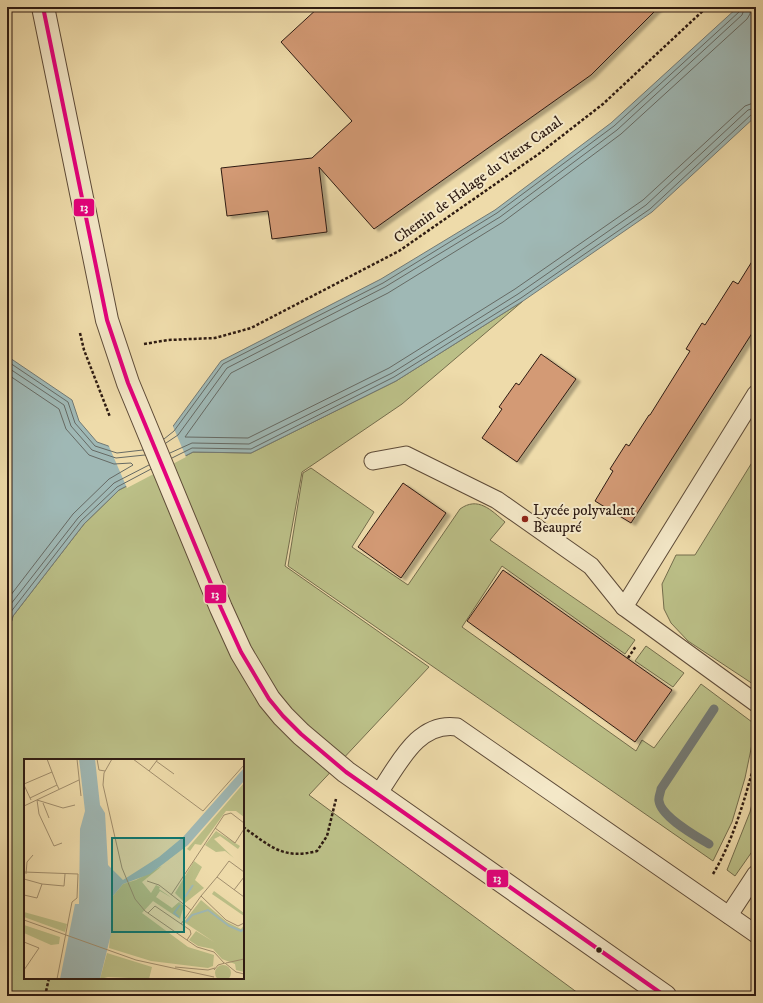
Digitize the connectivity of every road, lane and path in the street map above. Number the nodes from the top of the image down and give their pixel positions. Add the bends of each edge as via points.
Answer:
1 (43, 7) edge
2 (707, 7) edge
3 (116, 350) junction
4 (88, 360) dead end
5 (756, 394) edge
6 (101, 395) dead end
7 (373, 461) dead end
8 (624, 607) junction
9 (756, 703) edge
10 (756, 758) edge
11 (378, 794) junction
12 (337, 797) dead end
13 (244, 827) edge
14 (756, 874) edge
15 (700, 895) junction
16 (729, 915) junction
17 (756, 934) edge
18 (49, 979) edge
19 (45, 996) edge
20 (665, 996) edge

1 - 3 street via 95,269
2 - 3 path, Chemin de Halage du Vieux Canal via 603,104 540,153 399,250 251,328 215,338 168,340
3 - 11 street via 220,608 238,646 269,699 306,739
4 - 6 path
5 - 8 lane
7 - 8 lane via 406,455 497,500 591,566
8 - 9 lane
10 - 15 path via 725,854
11 - 15 lane via 424,733 433,728 457,727
11 - 20 street
12 - 13 path via 327,836 317,851 303,855 275,850
14 - 16 lane
15 - 16 lane
16 - 17 lane
18 - 19 path

